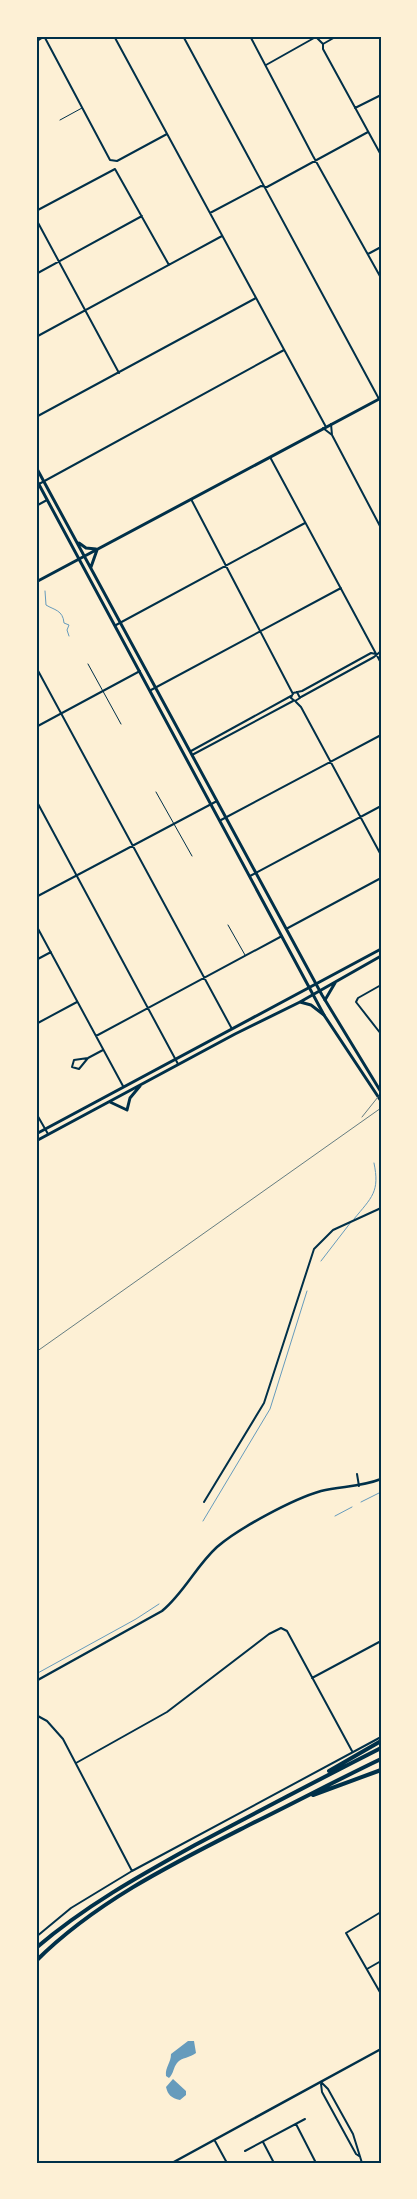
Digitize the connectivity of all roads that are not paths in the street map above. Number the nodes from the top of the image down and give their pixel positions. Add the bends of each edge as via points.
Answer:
1 (44, 36) edge
2 (114, 36) edge
3 (183, 36) edge
4 (250, 36) edge
5 (336, 36) edge
6 (314, 37) edge
7 (36, 41) edge
8 (323, 44) junction
9 (266, 65) junction
10 (381, 95) edge
11 (82, 107) junction
12 (355, 108) junction
13 (60, 120) dead end
14 (368, 132) junction
15 (167, 134) junction
16 (381, 155) edge
17 (316, 160) junction
18 (264, 187) junction
19 (36, 211) edge
20 (210, 213) junction
21 (142, 216) junction
22 (36, 219) edge
23 (222, 236) junction
24 (381, 247) edge
25 (368, 254) junction
26 (59, 261) junction
27 (169, 265) junction
28 (36, 274) edge
29 (381, 278) edge
30 (256, 298) junction
31 (85, 310) junction
32 (36, 337) edge
33 (284, 350) junction
34 (119, 372) junction
35 (380, 398) edge
36 (36, 417) edge
37 (331, 424) junction
38 (325, 428) junction
39 (332, 435) junction
40 (270, 457) junction
41 (36, 467) edge
42 (36, 479) edge
43 (44, 481) junction
44 (39, 484) junction
45 (190, 499) junction
46 (47, 500) junction
47 (36, 506) edge
48 (305, 523) junction
49 (381, 528) edge
50 (76, 541) junction
51 (97, 549) junction
52 (84, 556) junction
53 (79, 559) junction
54 (225, 566) junction
55 (91, 569) junction
56 (36, 582) edge
57 (340, 588) junction
58 (120, 623) junction
59 (116, 625) junction
60 (260, 631) junction
61 (381, 651) edge
62 (376, 654) junction
63 (381, 663) edge
64 (88, 664) dead end
65 (36, 667) edge
66 (140, 671) junction
67 (155, 688) junction
68 (151, 690) junction
69 (103, 691) junction
70 (294, 693) junction
71 (300, 698) junction
72 (295, 701) junction
73 (301, 707) junction
74 (61, 714) junction
75 (121, 724) dead end
76 (36, 727) edge
77 (381, 735) edge
78 (191, 753) junction
79 (331, 762) junction
80 (156, 792) dead end
81 (36, 800) edge
82 (217, 801) junction
83 (212, 804) junction
84 (381, 806) edge
85 (360, 817) junction
86 (226, 818) junction
87 (221, 820) junction
88 (174, 824) junction
89 (133, 846) junction
90 (381, 855) edge
91 (192, 856) dead end
92 (256, 873) junction
93 (77, 876) junction
94 (250, 876) junction
95 (381, 878) edge
96 (36, 897) edge
97 (228, 925) dead end
98 (36, 926) edge
99 (286, 929) junction
100 (282, 936) junction
101 (381, 949) edge
102 (51, 952) junction
103 (245, 956) junction
104 (381, 956) edge
105 (36, 960) edge
106 (204, 978) junction
107 (335, 983) junction
108 (316, 984) junction
109 (381, 986) edge
110 (309, 988) junction
111 (320, 990) junction
112 (313, 994) junction
113 (325, 1000) junction
114 (77, 1002) junction
115 (300, 1002) junction
116 (148, 1008) junction
117 (324, 1015) junction
118 (36, 1024) edge
119 (232, 1029) junction
120 (381, 1034) edge
121 (96, 1036) junction
122 (103, 1050) junction
123 (88, 1058) junction
124 (176, 1059) junction
125 (178, 1064) junction
126 (142, 1084) junction
127 (374, 1085) junction
128 (124, 1088) junction
129 (381, 1092) edge
130 (381, 1101) edge
131 (110, 1102) junction
132 (36, 1113) edge
133 (45, 1129) junction
134 (36, 1134) edge
135 (48, 1134) junction
136 (381, 1135) edge
137 (36, 1141) edge
138 (381, 1153) edge
139 (381, 1208) edge
140 (357, 1474) dead end
141 (381, 1479) edge
142 (359, 1486) junction
143 (204, 1502) dead end
144 (381, 1641) edge
145 (312, 1678) junction
146 (36, 1681) edge
147 (36, 1715) edge
148 (381, 1739) edge
149 (381, 1748) edge
150 (353, 1752) junction
151 (381, 1760) edge
152 (76, 1763) junction
153 (381, 1770) edge
154 (308, 1784) junction
155 (300, 1800) junction
156 (132, 1871) junction
157 (381, 1912) edge
158 (36, 1937) edge
159 (36, 1948) edge
160 (36, 1961) edge
161 (381, 1961) edge
162 (366, 1969) junction
163 (381, 1994) edge
164 (381, 2049) edge
165 (321, 2082) junction
166 (334, 2099) junction
167 (328, 2102) junction
168 (305, 2119) dead end
169 (296, 2124) junction
170 (214, 2140) junction
171 (262, 2142) junction
172 (245, 2151) dead end
173 (359, 2156) junction
174 (172, 2163) edge
175 (227, 2163) edge
176 (274, 2163) edge
177 (316, 2163) edge
178 (362, 2163) edge

1 - 7 main road
1 - 11 street
2 - 15 street
3 - 18 street
4 - 9 street
5 - 8 street
6 - 8 street
6 - 9 street
8 - 12 street
9 - 17 street
10 - 12 street
11 - 13 lane
11 - 15 street via 114,162
12 - 14 street
14 - 16 street
14 - 17 street
15 - 20 street
17 - 18 street
17 - 25 street
18 - 20 street
18 - 35 street
19 - 21 street via 114,169
20 - 23 street
21 - 26 street
21 - 27 street
22 - 26 street
23 - 27 street
23 - 30 street
24 - 25 street
25 - 29 street
26 - 28 street
26 - 31 street
27 - 31 street
30 - 33 street
30 - 34 street
31 - 32 street
31 - 34 street
33 - 38 street
33 - 43 street
34 - 36 street
35 - 37 main road
37 - 38 main road
37 - 39 street
38 - 39 street
38 - 40 main road
39 - 49 street
40 - 45 main road
40 - 48 street
41 - 43 main road
42 - 44 main road
43 - 44 street
43 - 50 main road
44 - 46 main road
45 - 51 main road
45 - 54 street
46 - 47 street
46 - 53 main road
48 - 54 street
48 - 57 street
50 - 51 main road via 86,548
50 - 52 main road
51 - 52 main road
51 - 55 main road
52 - 53 main road
52 - 55 main road
53 - 56 main road
53 - 59 main road
54 - 58 street
54 - 60 street
55 - 58 main road
57 - 60 street
57 - 62 street
58 - 59 street
58 - 67 main road
59 - 66 main road
60 - 67 street
60 - 70 street
61 - 62 street
62 - 63 street
62 - 70 street via 371,653
62 - 71 street
64 - 69 lane
65 - 74 street
66 - 68 main road
66 - 69 street
67 - 68 street
67 - 78 main road
68 - 83 main road
69 - 74 street
69 - 75 lane
70 - 71 street
70 - 72 street
70 - 78 street
71 - 72 street
71 - 73 street
72 - 73 street
72 - 78 street
73 - 79 street
74 - 76 street
74 - 89 street
77 - 79 street
78 - 82 main road
79 - 85 street
79 - 86 street
80 - 88 lane
81 - 93 street
82 - 83 street
82 - 86 main road
83 - 87 main road
83 - 88 street
84 - 85 street
85 - 90 street
85 - 92 street
86 - 87 street
86 - 92 main road
87 - 94 main road
88 - 89 street
88 - 91 lane
89 - 93 street
89 - 106 street
92 - 94 street
92 - 99 main road
93 - 96 street
93 - 116 street
94 - 100 main road
95 - 99 street
97 - 103 lane
98 - 102 street
99 - 108 main road
100 - 103 street
100 - 110 main road
101 - 108 main road
102 - 105 street
102 - 114 street
103 - 106 street
104 - 107 main road
106 - 116 street
106 - 119 street
107 - 111 main road
107 - 113 main road
108 - 110 main road
108 - 111 main road
109 - 120 street via 356,1002
110 - 112 main road
110 - 119 main road
111 - 112 main road
111 - 113 main road
112 - 115 main road
112 - 117 main road
113 - 127 main road
114 - 118 street
114 - 121 street
115 - 117 main road via 311,1005
115 - 125 main road
116 - 121 street
116 - 124 street
117 - 127 main road
119 - 124 main road
121 - 122 street
122 - 123 street
122 - 128 street
123 - 123 street via 79,1070 72,1067 74,1060
124 - 125 street
124 - 128 main road
125 - 126 main road
126 - 131 main road
126 - 131 main road via 130,1098 127,1110
127 - 129 main road
127 - 130 main road
128 - 133 main road
131 - 135 main road
132 - 133 street
133 - 134 main road
133 - 135 street
135 - 137 main road
136 - 138 street
139 - 143 street via 328,1234 314,1250 261,1410
140 - 142 street
141 - 142 street
142 - 146 street via 332,1489 306,1497 235,1534 204,1560 162,1611
144 - 145 street
145 - 150 street
145 - 152 street via 287,1631 281,1628 167,1712
147 - 152 street via 56,1729
148 - 150 street
148 - 154 highway
149 - 154 highway
150 - 156 street
151 - 155 highway
152 - 156 street
153 - 155 highway
154 - 159 highway via 137,1877 62,1925
155 - 160 highway via 141,1883 75,1925
156 - 158 street via 71,1908
157 - 162 street via 346,1933
161 - 162 street
162 - 163 street
164 - 165 street
165 - 166 street
165 - 167 street
165 - 170 street
166 - 167 street
166 - 173 street via 359,2148
167 - 173 street
168 - 169 street
169 - 171 street
169 - 177 street
170 - 174 street
170 - 175 street
171 - 172 street
171 - 176 street
173 - 178 street

